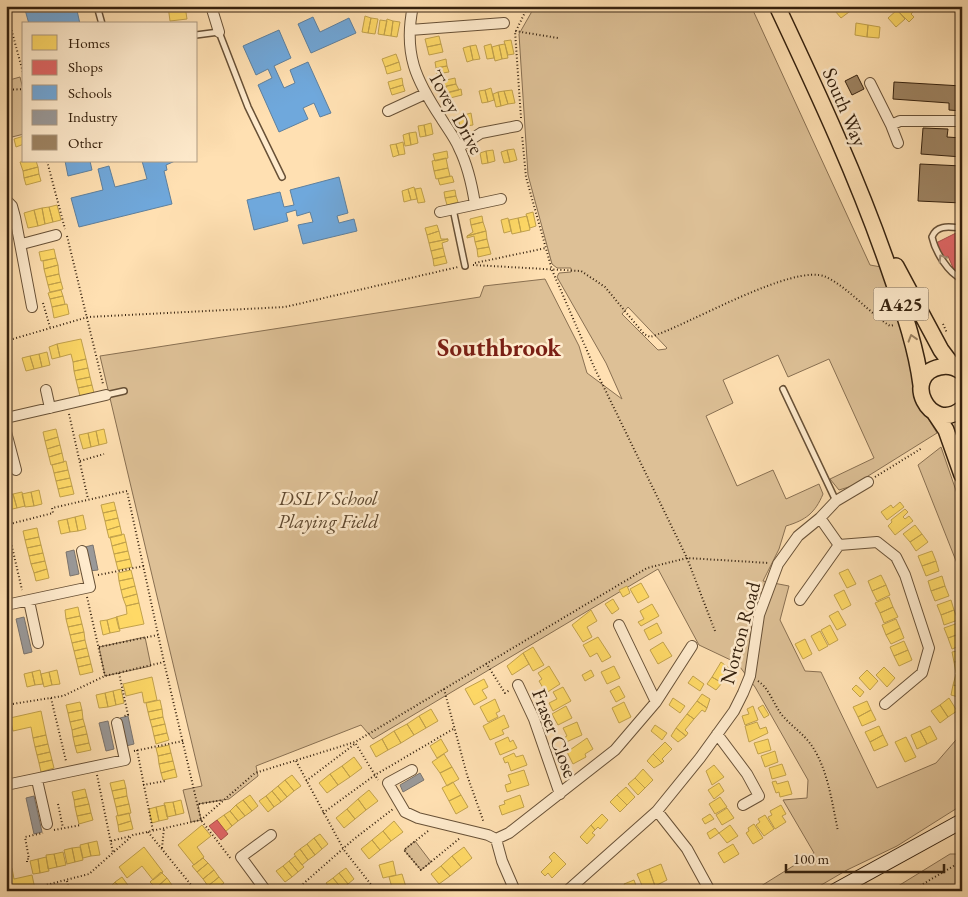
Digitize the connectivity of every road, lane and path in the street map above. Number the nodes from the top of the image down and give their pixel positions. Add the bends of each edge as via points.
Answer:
1 (97, 6) edge
2 (211, 6) edge
3 (413, 6) edge
4 (528, 6) edge
5 (776, 6) edge
6 (6, 10) edge
7 (8, 22) edge
8 (101, 22) edge
9 (504, 23) dead end
10 (410, 30) junction
11 (516, 31) junction
12 (219, 32) junction
13 (198, 35) edge
14 (558, 38) dead end
15 (22, 69) edge
16 (870, 83) dead end
17 (22, 89) edge
18 (6, 90) edge
19 (425, 94) junction
20 (388, 111) dead end
21 (962, 121) edge
22 (890, 125) junction
23 (520, 127) junction
24 (898, 143) dead end
25 (459, 147) junction
26 (47, 162) edge
27 (282, 177) dead end
28 (501, 199) dead end
29 (6, 200) edge
30 (475, 204) junction
31 (453, 209) junction
32 (440, 212) dead end
33 (874, 225) junction
34 (962, 228) edge
35 (56, 235) dead end
36 (22, 244) junction
37 (546, 248) junction
38 (465, 266) junction
39 (552, 270) junction
40 (962, 279) edge
41 (32, 304) joint
42 (88, 317) junction
43 (906, 320) junction
44 (928, 325) junction
45 (50, 327) junction
46 (950, 339) dead end
47 (6, 341) edge
48 (959, 369) edge
49 (921, 386) junction
50 (783, 389) dead end
51 (46, 390) dead end
52 (124, 391) dead end
53 (106, 395) junction
54 (67, 404) junction
55 (50, 408) junction
56 (962, 409) edge
57 (934, 412) junction
58 (6, 418) edge
59 (6, 432) edge
60 (922, 448) dead end
61 (104, 454) dead end
62 (80, 461) junction
63 (16, 470) dead end
64 (962, 475) edge
65 (868, 482) joint
66 (88, 500) junction
67 (836, 501) junction
68 (820, 518) junction
69 (6, 525) edge
70 (839, 545) junction
71 (82, 551) dead end
72 (687, 558) junction
73 (778, 564) junction
74 (144, 566) junction
75 (86, 583) junction
76 (800, 600) dead end
77 (26, 601) junction
78 (6, 605) edge
79 (619, 626) dead end
80 (715, 632) dead end
81 (158, 635) junction
82 (38, 643) dead end
83 (692, 646) dead end
84 (99, 648) junction
85 (164, 662) junction
86 (486, 662) junction
87 (119, 673) junction
88 (105, 676) junction
89 (750, 676) junction
90 (518, 685) joint
91 (444, 689) junction
92 (51, 698) junction
93 (656, 702) junction
94 (885, 704) dead end
95 (6, 705) edge
96 (117, 723) joint
97 (455, 728) junction
98 (717, 734) junction
99 (183, 740) junction
100 (356, 742) junction
101 (138, 750) junction
102 (123, 753) junction
103 (296, 762) junction
104 (95, 768) junction
105 (412, 770) dead end
106 (69, 773) junction
107 (375, 775) junction
108 (37, 780) junction
109 (165, 781) dead end
110 (306, 781) junction
111 (388, 784) junction
112 (6, 785) edge
113 (143, 785) junction
114 (560, 794) junction
115 (223, 800) junction
116 (58, 804) dead end
117 (198, 804) junction
118 (399, 805) junction
119 (743, 805) dead end
120 (657, 811) junction
121 (323, 813) junction
122 (201, 820) junction
123 (960, 821) edge
124 (438, 823) junction
125 (47, 824) dead end
126 (81, 825) dead end
127 (64, 828) junction
128 (164, 828) junction
129 (153, 830) junction
130 (470, 831) junction
131 (838, 831) dead end
132 (148, 832) junction
133 (134, 835) junction
134 (271, 835) dead end
135 (492, 837) junction
136 (111, 841) junction
137 (162, 850) junction
138 (344, 850) junction
139 (113, 853) junction
140 (241, 857) junction
141 (962, 861) edge
142 (27, 862) dead end
143 (67, 880) junction
144 (47, 891) edge
145 (69, 891) edge
146 (196, 891) edge
147 (266, 891) edge
148 (295, 891) edge
149 (376, 891) edge
150 (514, 891) edge
151 (567, 891) edge
152 (710, 891) edge
153 (835, 891) edge
154 (907, 891) edge

1 - 8 lane
2 - 12 street
3 - 10 street, Tovey Drive
4 - 11 path
5 - 33 main road, South Way / A425
6 - 7 path
7 - 15 path
9 - 10 street
10 - 19 street, Tovey Drive via 413,69
11 - 14 path
11 - 23 path
12 - 13 lane
12 - 27 lane via 248,108
16 - 22 street
17 - 18 path
19 - 20 street
19 - 25 street, Tovey Drive
21 - 22 street via 900,121
22 - 24 street
23 - 25 street via 481,133
23 - 37 path via 526,177
25 - 30 street, Tovey Drive
26 - 42 path
28 - 30 street
29 - 36 street via 12,206
30 - 31 street
31 - 32 street
31 - 38 lane
33 - 43 main road, A425
33 - 44 main road, A425
40 -> 34 lane via 956,277 933,242 934,231
35 - 36 street
36 - 41 street
37 - 38 path
37 - 39 path
38 - 39 path via 481,264
38 - 42 path via 284,307
39 - 43 path via 581,272 605,287 650,337 779,281 805,275 826,277 890,326
39 - 72 path via 595,369
41 - 45 path via 41,298
42 - 45 path
42 - 53 path
49 -> 43 main road, A425 via 918,358
44 - 46 path via 940,320
44 - 48 main road, A425 via 941,350
45 - 47 path
48 - 49 main road via 936,367
49 - 57 main road via 922,399
50 - 67 lane
51 - 55 street
52 - 53 lane
53 - 54 street
54 - 55 street
54 - 62 path
55 - 58 street
56 - 57 main road via 951,415
57 - 64 main road via 946,430
59 - 63 street
60 - 65 path
61 - 62 path
62 - 66 path
65 - 67 street, Norton Road
66 - 69 path via 52,508 53,514
66 - 74 path via 127,491
67 - 68 street, Norton Road
68 - 70 street
68 - 73 street, Norton Road via 798,536
69 - 77 path
70 - 76 street
70 - 94 street via 877,542 896,557 929,648 922,673
71 - 75 street
72 - 73 path
72 - 80 path
72 - 86 path via 647,568
73 - 89 street, Norton Road via 759,616
74 - 75 path
74 - 81 path
75 - 77 street
75 - 84 path
77 - 78 street
77 - 82 street
79 - 93 street
81 - 84 path
81 - 85 path
83 - 93 street, Fraser Close
84 - 88 path
85 - 87 path
85 - 99 path
86 - 90 path via 504,693
86 - 91 path
87 - 88 path
87 - 96 path via 128,715 116,718
88 - 92 path via 63,696
89 - 98 street, Norton Road via 734,711
89 - 131 path via 766,686 782,716 812,746 824,770
90 - 114 street, Fraser Close via 537,726
91 - 97 path
91 - 100 path
92 - 95 path
92 - 106 path
93 - 114 street, Fraser Close via 615,750
96 - 102 street
97 - 107 path
97 - 135 path via 467,775
98 - 119 street via 759,796
98 - 120 street, Norton Road
99 - 101 path
99 - 117 path
100 - 103 path
100 - 107 path
100 - 110 path
101 - 102 path
101 - 113 path
102 - 104 street via 125,760
103 - 110 path
103 - 115 path via 255,773
104 - 106 street
104 - 136 path
105 - 111 street
106 - 108 street
107 - 111 path via 382,787
107 - 121 path
108 - 112 street
108 - 125 street
109 - 113 path
110 - 121 path
111 - 118 street
113 - 129 path
114 - 135 street, Fraser Close via 510,833
115 - 117 path
115 - 122 path
116 - 127 path
117 - 122 path
118 - 124 street via 418,818
118 - 138 path
120 - 151 street, Norton Road
120 - 152 street via 687,849
121 - 138 path
122 - 128 path
122 - 140 path via 233,862
123 - 153 main road
124 - 130 street
124 - 130 path via 404,850 421,870
126 - 127 path
127 - 142 path via 25,838
128 - 129 path
128 - 137 path
129 - 132 path
130 - 135 street
132 - 133 path
132 - 137 path
133 - 136 path
133 - 139 path
134 - 140 street
135 - 150 street
136 - 139 path
137 - 146 path
138 - 148 path
138 - 149 path
139 - 143 path via 89,874
140 - 147 street
141 - 154 path
143 - 144 path via 46,885
143 - 145 path

